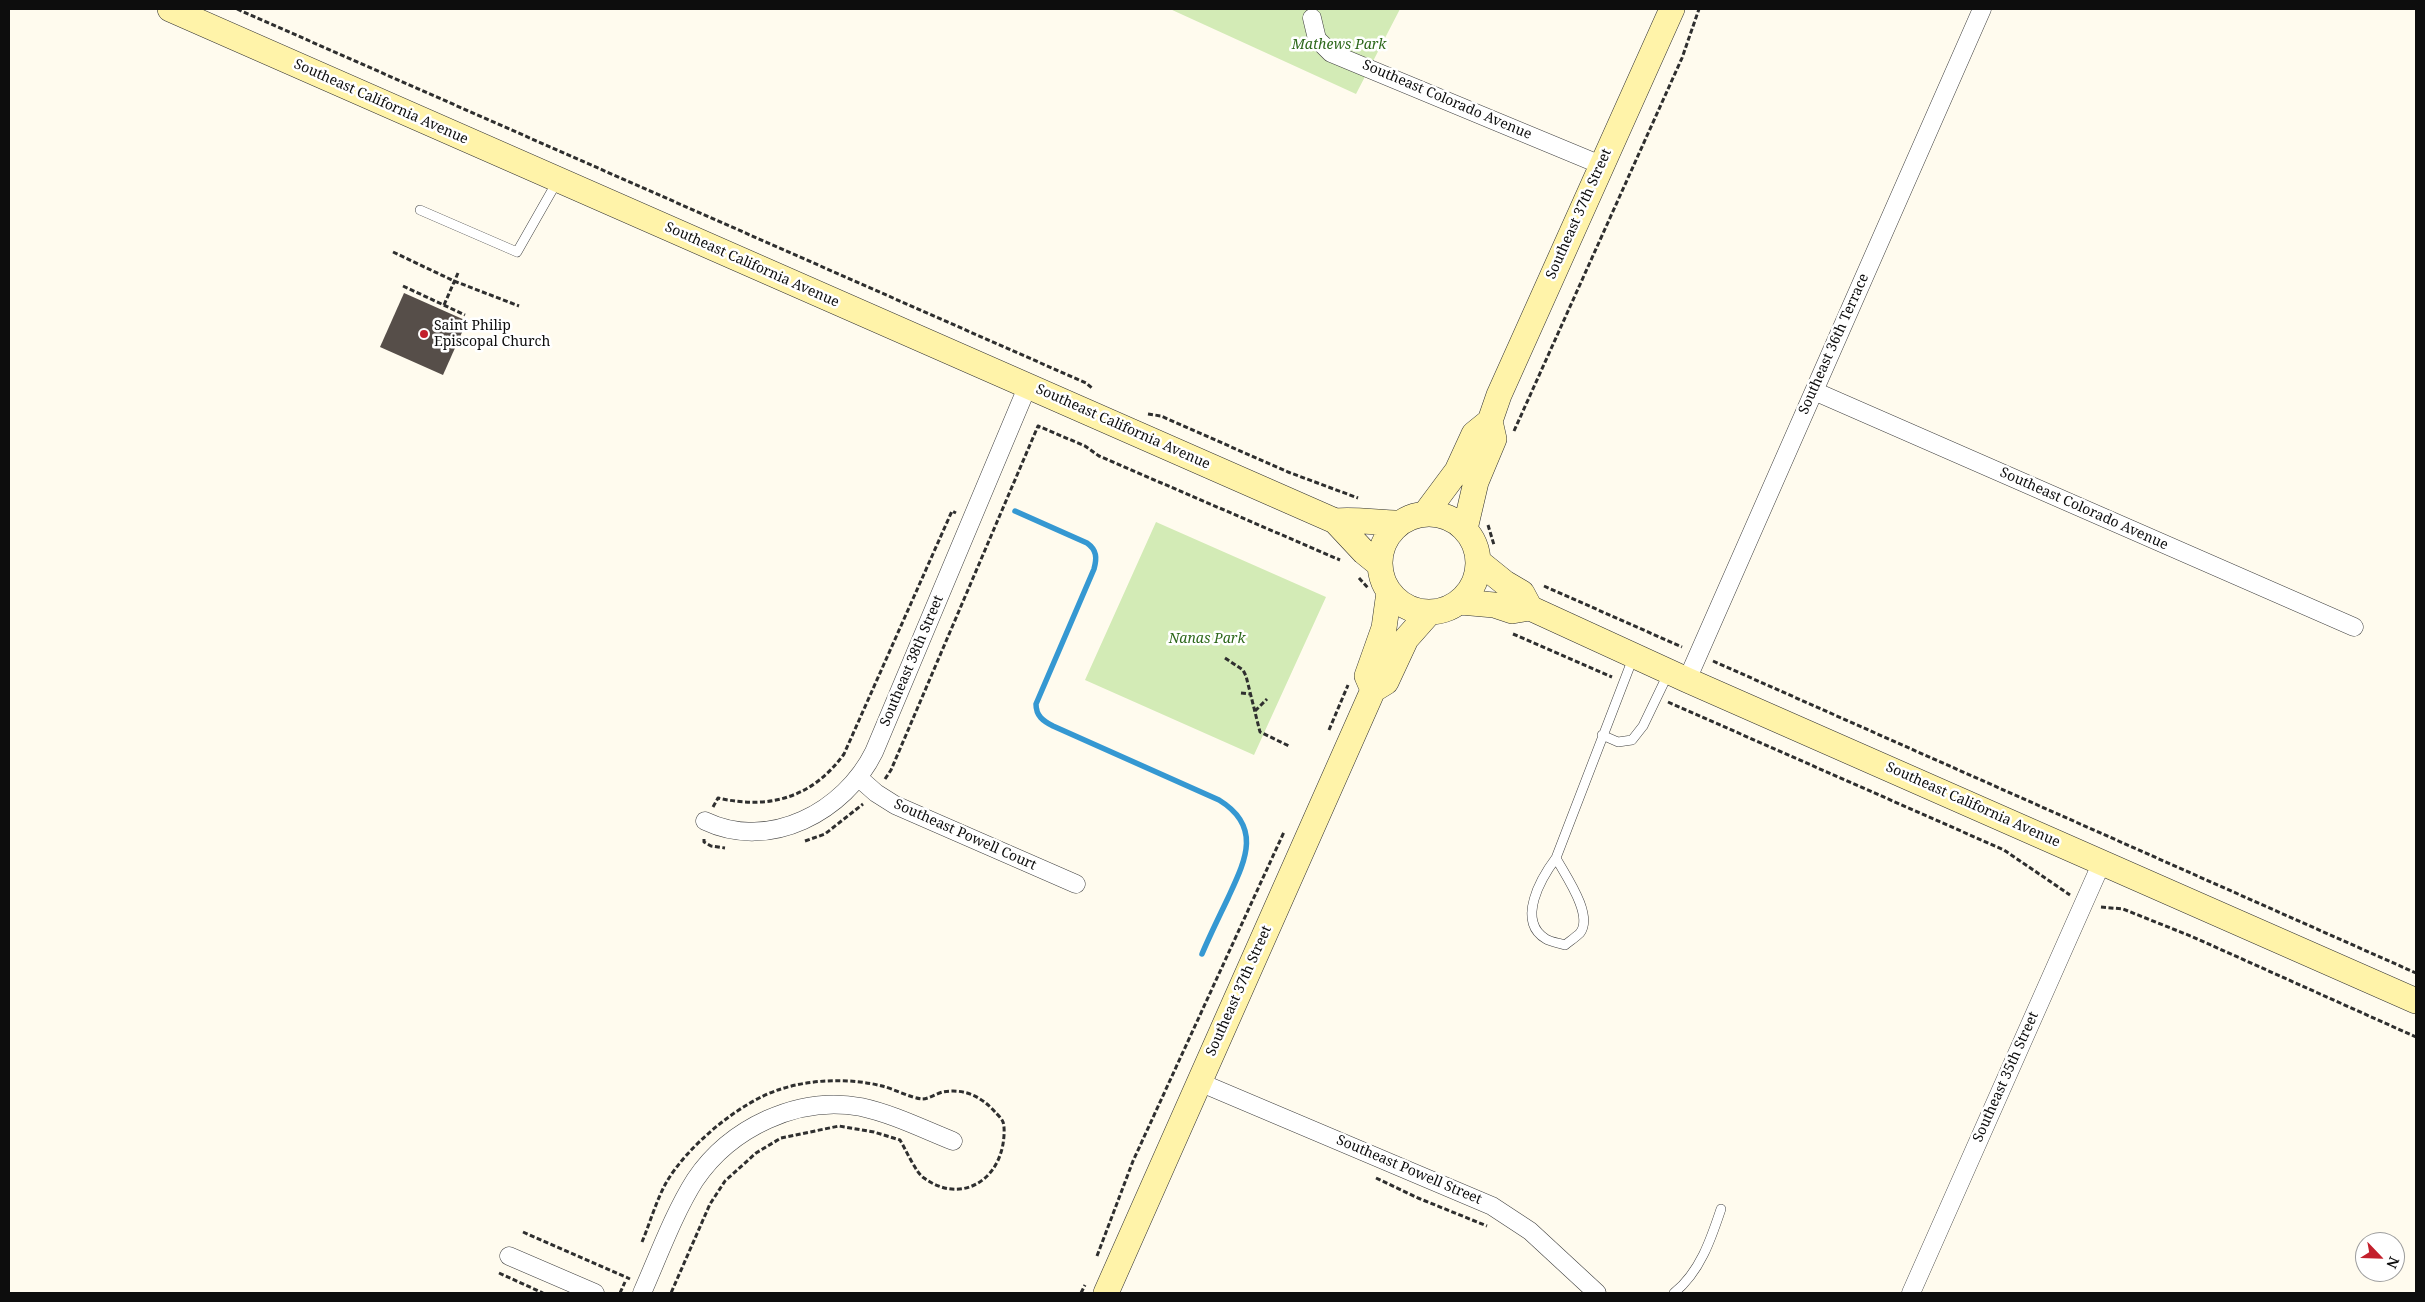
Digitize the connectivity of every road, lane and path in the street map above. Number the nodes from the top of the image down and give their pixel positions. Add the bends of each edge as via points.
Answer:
1 (170, 9) edge
2 (237, 9) edge
3 (1672, 9) edge
4 (1699, 9) edge
5 (1982, 9) edge
6 (1312, 18) dead end
7 (1601, 165) junction
8 (558, 180) junction
9 (420, 210) dead end
10 (394, 252) dead end
11 (458, 273) dead end
12 (454, 281) junction
13 (403, 286) dead end
14 (444, 305) junction
15 (519, 306) dead end
16 (465, 315) dead end
17 (1028, 385) junction
18 (1814, 391) junction
19 (1096, 392) dead end
20 (1143, 413) dead end
21 (1490, 421) junction
22 (1513, 433) dead end
23 (1366, 500) dead end
24 (1426, 514) junction
25 (971, 520) junction
26 (1335, 521) junction
27 (1400, 523) junction
28 (1477, 526) junction
29 (1487, 556) junction
30 (1380, 565) junction
31 (1346, 566) dead end
32 (1353, 573) dead end
33 (1539, 584) dead end
34 (1379, 594) junction
35 (1460, 602) junction
36 (1530, 608) junction
37 (1429, 613) junction
38 (2354, 627) dead end
39 (1506, 630) dead end
40 (1698, 654) junction
41 (1634, 655) junction
42 (1225, 658) dead end
43 (1678, 676) junction
44 (1350, 682) dead end
45 (1623, 682) junction
46 (1372, 690) junction
47 (1241, 693) dead end
48 (1250, 694) junction
49 (1657, 697) junction
50 (1267, 699) dead end
51 (1255, 711) junction
52 (1328, 734) dead end
53 (1602, 735) junction
54 (1289, 746) dead end
55 (859, 778) junction
56 (876, 793) junction
57 (705, 821) junction
58 (1286, 828) dead end
59 (803, 841) dead end
60 (734, 849) dead end
61 (1556, 858) junction
62 (2102, 862) junction
63 (1076, 884) dead end
64 (2084, 901) junction
65 (2416, 973) edge
66 (2416, 1001) edge
67 (2416, 1037) edge
68 (1167, 1087) junction
69 (1196, 1090) junction
70 (953, 1141) dead end
71 (1370, 1176) dead end
72 (1721, 1209) dead end
73 (1488, 1226) dead end
74 (523, 1232) dead end
75 (642, 1243) dead end
76 (509, 1256) dead end
77 (1096, 1258) dead end
78 (631, 1269) dead end
79 (499, 1273) dead end
80 (1088, 1276) dead end
81 (627, 1278) junction
82 (638, 1287) edge
83 (543, 1293) edge
84 (596, 1293) edge
85 (620, 1293) edge
86 (671, 1293) edge
87 (1081, 1293) edge
88 (1106, 1293) edge
89 (1597, 1293) edge
90 (1674, 1293) edge
91 (1911, 1293) edge

1 - 8 main road, Southeast California Avenue
2 - 19 path via 1077,379
3 - 7 main road, Southeast 37th Street
4 - 22 path via 1682,58
5 - 18 street, Southeast 36th Terrace
6 - 7 street, Southeast Colorado Avenue via 1317,39 1331,53
7 - 21 main road, Southeast 37th Street
8 - 9 lane via 517,252
8 - 17 main road, Southeast California Avenue
10 - 12 path
11 - 12 path
12 - 14 path
12 - 15 path
13 - 14 path
14 - 16 path
17 - 25 street, Southeast 38th Street
17 - 26 main road, Southeast California Avenue
18 - 38 street, Southeast Colorado Avenue
18 - 40 street, Southeast 36th Terrace
20 - 23 path via 1161,416 1288,472
21 - 24 main road, Southeast 37th Street via 1474,434 1457,471
21 - 28 main road, Southeast 37th Street via 1494,438 1476,482
24 - 27 main road
24 - 28 main road
25 - 55 street, Southeast 38th Street via 874,752
25 - 57 path via 952,511 851,739 834,768 809,789 772,802 738,803 718,798
26 - 27 main road, Southeast California Avenue via 1362,519
26 - 30 main road, Southeast California Avenue
27 - 30 main road via 1382,549
28 - 29 path
28 - 29 main road via 1477,550
29 - 35 main road via 1470,591
29 - 36 main road, Southeast California Avenue via 1504,583 1522,594
30 - 34 main road via 1383,579
31 - 56 path via 1326,552 1099,456 1085,446 1038,426 892,770
32 - 34 path
33 - 40 path
34 - 37 main road via 1413,610
34 - 46 main road, Southeast 37th Street via 1384,628 1368,676
35 - 36 main road, Southeast California Avenue via 1494,605 1512,611
35 - 37 main road via 1445,610
36 - 41 main road, Southeast California Avenue
37 - 46 main road, Southeast 37th Street via 1406,639 1386,682
39 - 45 path
40 - 43 street, Southeast 36th Terrace
40 - 65 path
41 - 43 main road, Southeast California Avenue
41 - 45 lane
42 - 48 path via 1243,670
43 - 49 lane
43 - 62 main road, Southeast California Avenue
44 - 52 path
45 - 53 lane
46 - 69 main road, Southeast 37th Street
47 - 48 path
48 - 51 path
49 - 53 lane via 1632,740 1618,742
49 - 64 path via 2004,850 2068,895
50 - 51 path
51 - 54 path via 1260,732
53 - 61 lane
55 - 56 street, Southeast Powell Court
55 - 57 street, Southeast 38th Street via 828,807 790,826 748,831
56 - 59 path via 825,834
56 - 63 street, Southeast Powell Court via 894,805
57 - 60 path via 704,842
58 - 68 path
61 - 61 lane via 1545,872 1530,909 1536,931 1546,939 1565,945 1581,932 1585,919 1577,894
62 - 64 street, Southeast 35th Street
62 - 66 main road, Southeast California Avenue
64 - 67 path via 2123,909 2193,937
64 - 91 street, Southeast 35th Street
68 - 69 path
68 - 77 path via 1133,1161
69 - 88 main road, Southeast 37th Street
69 - 89 street, Southeast Powell Street via 1492,1206 1530,1230
70 - 82 street via 888,1114 858,1107 825,1105 801,1108 757,1124 730,1141 695,1180
71 - 73 path
72 - 90 lane via 1710,1244 1684,1285
74 - 81 path
75 - 86 path via 666,1182 697,1143 739,1110 781,1089 827,1080 879,1085 923,1099 942,1092 963,1091 986,1101 1003,1121 1002,1154 996,1168 985,1180 954,1190 922,1178 900,1140 874,1132 839,1126 781,1138 756,1154 725,1181 696,1232
76 - 84 street
78 - 81 path
79 - 83 path
80 - 87 path
81 - 82 path
81 - 85 path

